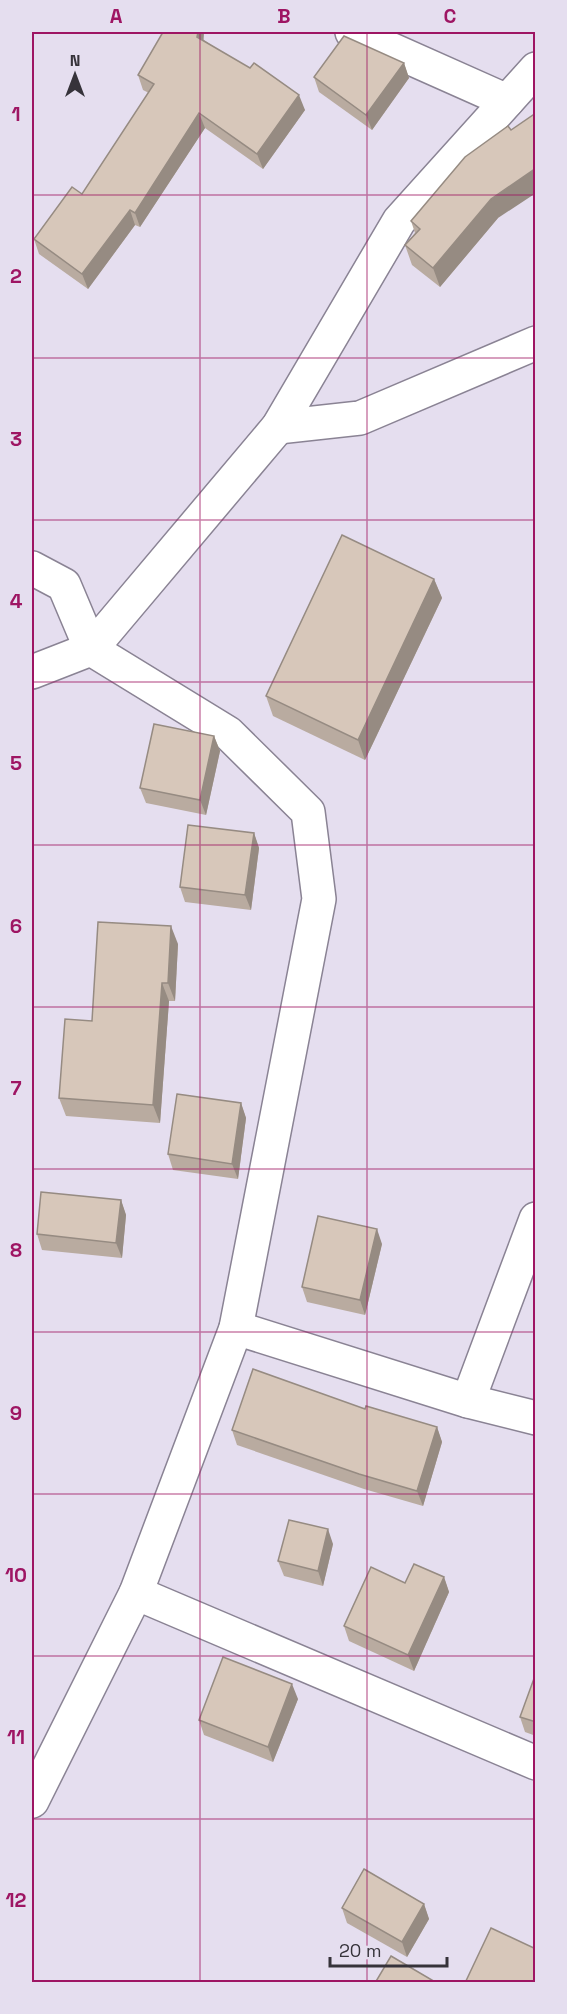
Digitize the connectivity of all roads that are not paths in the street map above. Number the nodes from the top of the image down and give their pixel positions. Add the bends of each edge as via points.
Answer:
1 (352, 32) edge
2 (536, 69) edge
3 (507, 101) junction
4 (536, 343) edge
5 (278, 427) junction
6 (32, 568) edge
7 (91, 649) junction
8 (32, 672) edge
9 (536, 1219) edge
10 (236, 1328) junction
11 (468, 1401) junction
12 (536, 1418) edge
13 (136, 1593) junction
14 (536, 1763) edge
15 (32, 1801) edge

1 - 3 street
2 - 3 street
3 - 5 street via 399,221
4 - 5 street via 360,418
5 - 7 street
6 - 7 street via 64,585
7 - 8 street
7 - 10 street via 228,733 308,812 320,899
9 - 11 street
10 - 11 street
10 - 13 street
11 - 12 street
13 - 14 street
13 - 15 street

